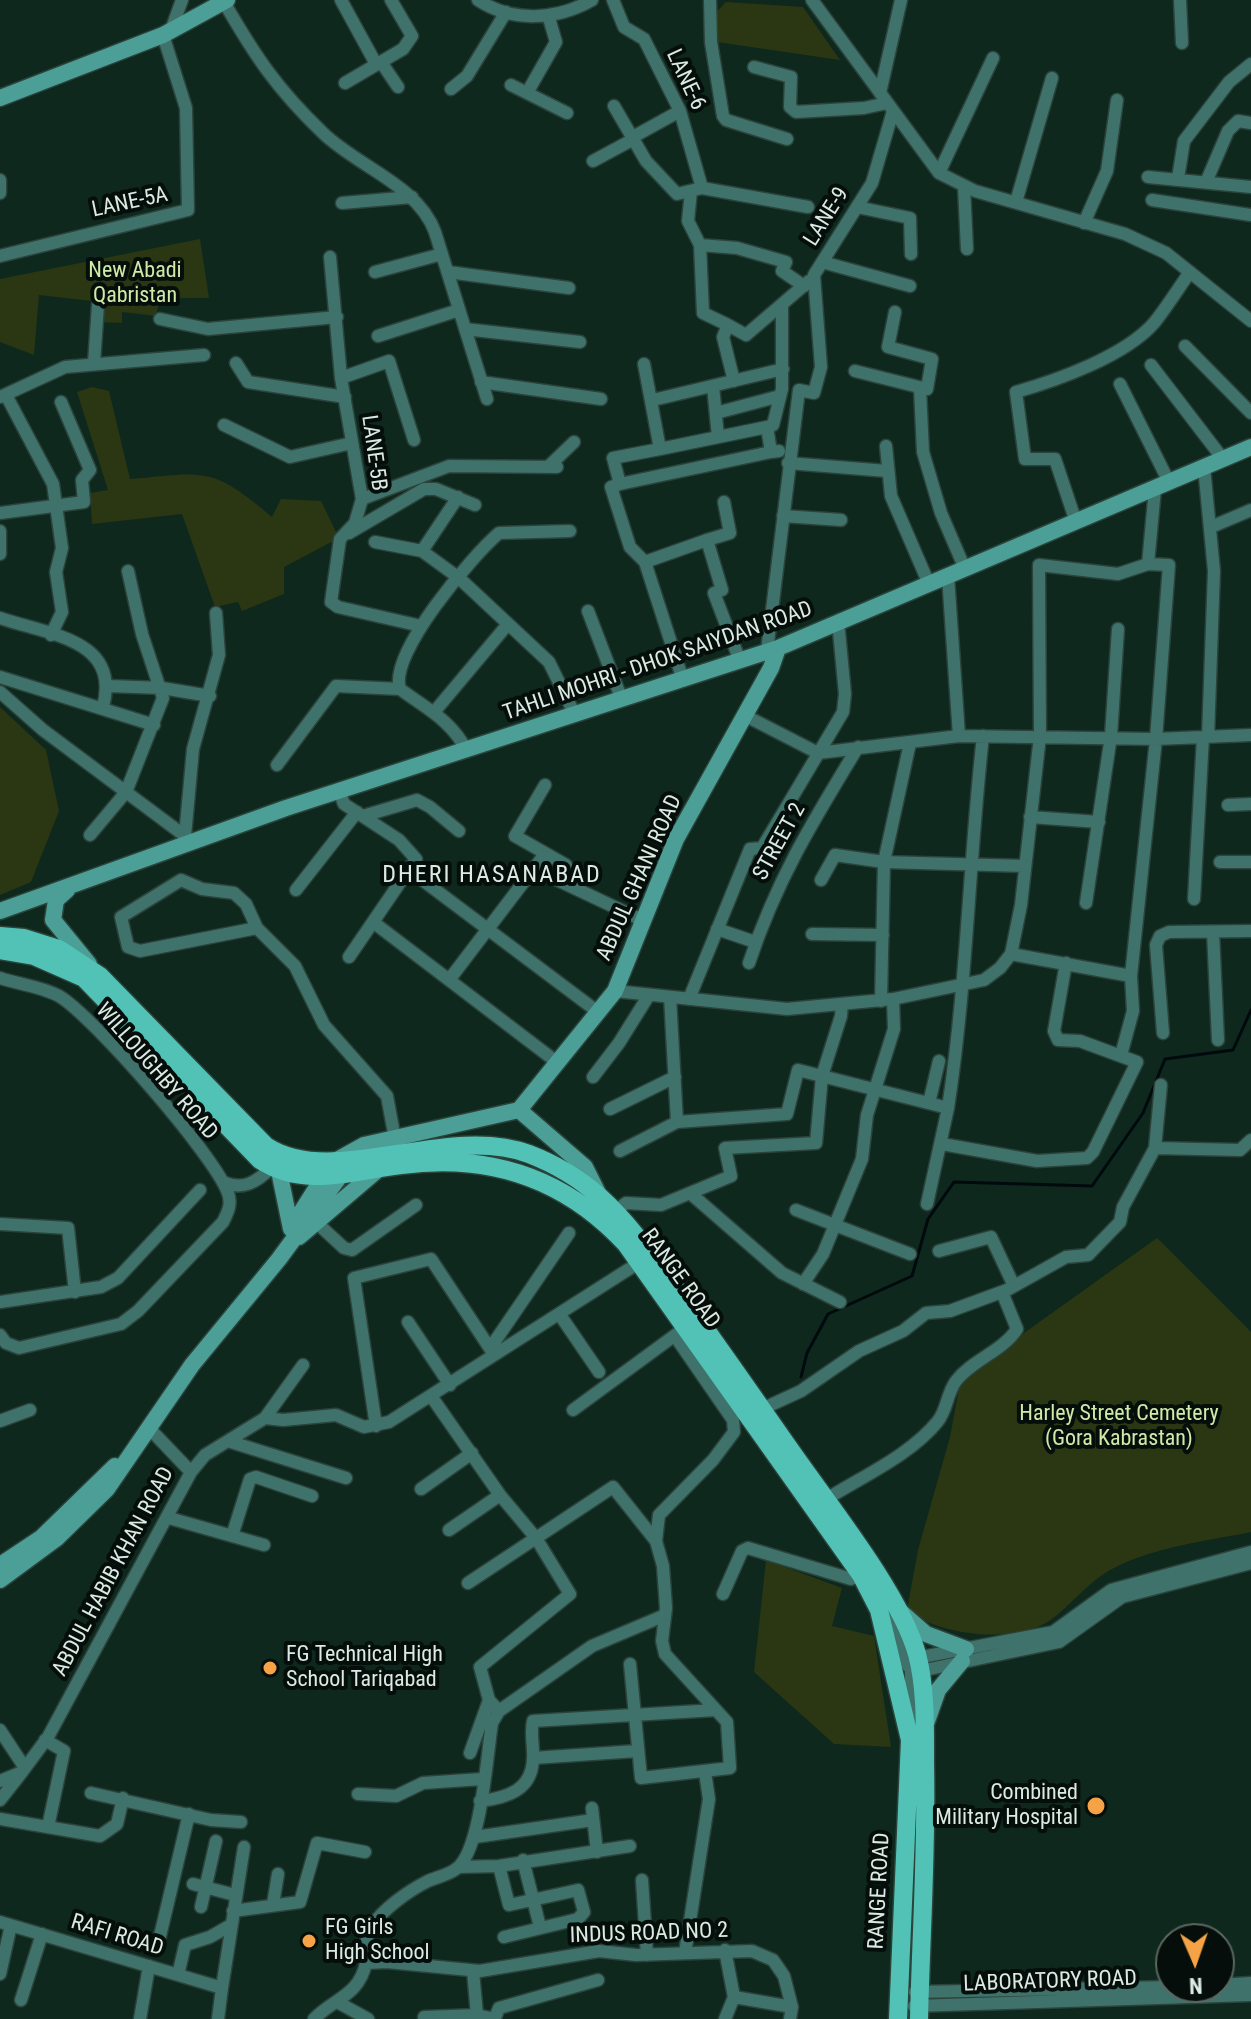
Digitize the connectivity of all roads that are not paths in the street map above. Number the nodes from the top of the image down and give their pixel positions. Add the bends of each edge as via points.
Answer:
1 (182, 0) edge
2 (341, 0) edge
3 (391, 0) edge
4 (478, 0) edge
5 (592, 0) edge
6 (613, 0) edge
7 (710, 0) edge
8 (812, 0) edge
9 (901, 0) edge
10 (1180, 0) edge
11 (225, 1) edge
12 (509, 8) edge
13 (549, 18) junction
14 (167, 32) junction
15 (1182, 43) dead end
16 (993, 58) dead end
17 (379, 63) junction
18 (1251, 64) edge
19 (754, 67) dead end
20 (1052, 78) dead end
21 (345, 83) dead end
22 (511, 85) dead end
23 (398, 87) dead end
24 (451, 89) dead end
25 (527, 93) junction
26 (0, 98) edge
27 (1117, 100) dead end
28 (887, 102) junction
29 (614, 106) dead end
30 (680, 111) junction
31 (567, 113) dead end
32 (1251, 123) edge
33 (631, 139) junction
34 (787, 139) dead end
35 (593, 161) dead end
36 (939, 173) junction
37 (1148, 177) dead end
38 (1178, 178) junction
39 (0, 180) edge
40 (1207, 180) junction
41 (964, 187) junction
42 (1251, 187) edge
43 (696, 190) junction
44 (0, 193) edge
45 (412, 197) junction
46 (1152, 200) dead end
47 (1016, 202) junction
48 (342, 203) dead end
49 (808, 207) dead end
50 (857, 207) junction
51 (1251, 215) edge
52 (1084, 223) junction
53 (700, 245) junction
54 (967, 249) dead end
55 (442, 254) junction
56 (911, 254) dead end
57 (0, 256) edge
58 (330, 257) dead end
59 (822, 262) junction
60 (375, 272) dead end
61 (448, 272) junction
62 (1190, 272) junction
63 (814, 275) junction
64 (804, 286) junction
65 (910, 286) dead end
66 (569, 288) dead end
67 (782, 304) junction
68 (98, 305) dead end
69 (459, 310) junction
70 (895, 312) dead end
71 (337, 317) junction
72 (160, 319) dead end
73 (1251, 321) edge
74 (728, 325) junction
75 (465, 329) junction
76 (378, 336) dead end
77 (580, 342) dead end
78 (1185, 346) dead end
79 (204, 355) dead end
80 (94, 363) junction
81 (236, 363) dead end
82 (644, 364) dead end
83 (1151, 365) dead end
84 (783, 369) junction
85 (855, 371) dead end
86 (341, 378) junction
87 (734, 381) junction
88 (481, 382) junction
89 (1120, 384) dead end
90 (713, 386) junction
91 (920, 389) junction
92 (3, 396) edge
93 (780, 396) junction
94 (345, 397) junction
95 (487, 399) dead end
96 (601, 399) dead end
97 (653, 400) junction
98 (61, 402) dead end
99 (716, 413) junction
100 (1251, 413) edge
101 (224, 425) dead end
102 (767, 427) junction
103 (718, 437) junction
104 (414, 440) dead end
105 (574, 442) dead end
106 (352, 443) junction
107 (886, 446) dead end
108 (1251, 447) edge
109 (660, 449) junction
110 (771, 452) junction
111 (789, 457) junction
112 (1223, 459) junction
113 (1204, 467) junction
114 (887, 471) junction
115 (620, 484) junction
116 (1162, 486) junction
117 (458, 497) junction
118 (362, 499) junction
119 (724, 502) dead end
120 (475, 505) dead end
121 (57, 506) junction
122 (1251, 510) edge
123 (0, 513) edge
124 (783, 516) junction
125 (841, 520) dead end
126 (1076, 522) junction
127 (1211, 527) junction
128 (0, 531) edge
129 (570, 531) dead end
130 (340, 539) junction
131 (707, 540) junction
132 (375, 542) dead end
133 (422, 551) junction
134 (0, 554) edge
135 (645, 562) junction
136 (1148, 564) junction
137 (965, 569) junction
138 (128, 571) dead end
139 (948, 576) junction
140 (459, 578) junction
141 (929, 584) junction
142 (588, 611) dead end
143 (216, 613) dead end
144 (0, 618) edge
145 (838, 621) junction
146 (508, 624) junction
147 (421, 626) junction
148 (1118, 629) dead end
149 (51, 635) junction
150 (772, 650) junction
151 (740, 661) junction
152 (0, 677) edge
153 (683, 680) junction
154 (109, 686) junction
155 (162, 688) junction
156 (400, 689) junction
157 (0, 692) edge
158 (210, 696) junction
159 (622, 700) junction
160 (103, 707) junction
161 (435, 711) junction
162 (575, 715) junction
163 (744, 715) junction
164 (154, 725) junction
165 (1251, 735) edge
166 (959, 736) junction
167 (983, 736) junction
168 (1040, 736) junction
169 (1111, 736) junction
170 (1206, 737) junction
171 (1156, 739) junction
172 (910, 743) junction
173 (858, 747) junction
174 (467, 751) junction
175 (818, 753) junction
176 (277, 765) dead end
177 (545, 785) dead end
178 (339, 791) junction
179 (126, 792) junction
180 (1251, 804) edge
181 (1228, 805) dead end
182 (360, 814) junction
183 (1030, 817) junction
184 (1099, 822) junction
185 (459, 831) dead end
186 (90, 835) dead end
187 (189, 839) junction
188 (545, 854) junction
189 (884, 862) junction
190 (1220, 862) dead end
191 (1251, 862) edge
192 (566, 865) dead end
193 (969, 865) junction
194 (1025, 866) junction
195 (534, 869) junction
196 (409, 870) junction
197 (821, 880) dead end
198 (68, 889) junction
199 (296, 890) dead end
200 (1194, 899) dead end
201 (1086, 903) dead end
202 (0, 911) edge
203 (642, 920) junction
204 (373, 922) junction
205 (257, 928) junction
206 (488, 929) junction
207 (717, 929) junction
208 (1251, 931) edge
209 (1213, 932) junction
210 (812, 934) dead end
211 (883, 935) junction
212 (0, 936) edge
213 (755, 942) junction
214 (0, 950) edge
215 (1011, 954) junction
216 (349, 957) dead end
217 (749, 963) dead end
218 (1066, 963) junction
219 (100, 976) junction
220 (1131, 976) junction
221 (0, 978) edge
222 (449, 980) junction
223 (963, 984) junction
224 (615, 991) junction
225 (649, 995) junction
226 (670, 997) junction
227 (689, 999) junction
228 (887, 1000) junction
229 (842, 1004) junction
230 (598, 1012) junction
231 (1163, 1033) dead end
232 (1218, 1040) dead end
233 (1121, 1055) junction
234 (939, 1061) dead end
235 (558, 1063) junction
236 (822, 1076) junction
237 (593, 1077) dead end
238 (675, 1077) junction
239 (1161, 1085) dead end
240 (875, 1090) junction
241 (929, 1103) junction
242 (948, 1108) junction
243 (610, 1109) dead end
244 (519, 1110) junction
245 (677, 1122) junction
246 (395, 1139) junction
247 (1251, 1140) edge
248 (942, 1144) junction
249 (1155, 1148) junction
250 (620, 1151) dead end
251 (338, 1166) junction
252 (380, 1168) junction
253 (276, 1169) junction
254 (223, 1182) junction
255 (200, 1190) dead end
256 (690, 1193) junction
257 (600, 1197) junction
258 (927, 1204) dead end
259 (416, 1205) dead end
260 (796, 1210) dead end
261 (614, 1212) junction
262 (0, 1224) edge
263 (318, 1224) junction
264 (835, 1224) junction
265 (569, 1233) dead end
266 (291, 1235) junction
267 (939, 1251) dead end
268 (910, 1254) dead end
269 (640, 1262) junction
270 (803, 1284) junction
271 (1008, 1289) junction
272 (75, 1292) junction
273 (0, 1302) edge
274 (840, 1302) dead end
275 (560, 1315) junction
276 (408, 1322) dead end
277 (680, 1330) junction
278 (0, 1335) edge
279 (492, 1350) junction
280 (303, 1365) dead end
281 (599, 1372) dead end
282 (450, 1385) junction
283 (431, 1396) junction
284 (762, 1409) junction
285 (30, 1410) dead end
286 (573, 1410) dead end
287 (265, 1418) junction
288 (0, 1421) edge
289 (376, 1426) junction
290 (148, 1427) junction
291 (231, 1442) junction
292 (132, 1453) junction
293 (472, 1453) junction
294 (191, 1472) junction
295 (346, 1478) dead end
296 (421, 1489) dead end
297 (500, 1495) junction
298 (312, 1496) dead end
299 (825, 1500) junction
300 (169, 1518) junction
301 (449, 1530) dead end
302 (232, 1536) junction
303 (536, 1538) junction
304 (656, 1541) junction
305 (264, 1545) dead end
306 (1251, 1552) edge
307 (1251, 1563) edge
308 (0, 1565) edge
309 (861, 1575) junction
310 (0, 1580) edge
311 (468, 1583) dead end
312 (723, 1594) dead end
313 (888, 1609) junction
314 (663, 1616) junction
315 (964, 1655) junction
316 (630, 1664) dead end
317 (915, 1665) junction
318 (489, 1700) junction
319 (716, 1710) junction
320 (499, 1711) junction
321 (636, 1714) junction
322 (0, 1730) edge
323 (917, 1737) junction
324 (45, 1740) junction
325 (637, 1751) junction
326 (470, 1753) dead end
327 (533, 1758) junction
328 (23, 1770) junction
329 (705, 1772) junction
330 (482, 1779) junction
331 (0, 1781) edge
332 (91, 1793) dead end
333 (358, 1794) dead end
334 (123, 1798) junction
335 (480, 1801) junction
336 (1, 1803) edge
337 (189, 1814) junction
338 (0, 1819) edge
339 (241, 1822) dead end
340 (48, 1827) junction
341 (475, 1837) junction
342 (216, 1841) dead end
343 (630, 1846) dead end
344 (244, 1847) dead end
345 (365, 1852) dead end
346 (597, 1852) junction
347 (523, 1860) junction
348 (499, 1866) junction
349 (459, 1867) junction
350 (278, 1874) dead end
351 (642, 1880) dead end
352 (199, 1886) junction
353 (235, 1895) junction
354 (533, 1899) junction
355 (273, 1904) junction
356 (201, 1907) dead end
357 (233, 1911) junction
358 (6, 1923) edge
359 (231, 1925) junction
360 (540, 1927) junction
361 (42, 1934) junction
362 (160, 1936) dead end
363 (504, 1937) dead end
364 (725, 1950) junction
365 (685, 1953) junction
366 (647, 1955) junction
367 (366, 1963) junction
368 (149, 1966) junction
369 (473, 1971) junction
370 (0, 1974) edge
371 (178, 1975) junction
372 (598, 1980) dead end
373 (222, 1988) junction
374 (1155, 1988) edge
375 (1251, 1995) edge
376 (734, 1997) junction
377 (21, 2000) dead end
378 (340, 2004) junction
379 (899, 2005) edge
380 (919, 2006) edge
381 (791, 2013) edge
382 (477, 2015) junction
383 (424, 2017) edge
384 (495, 2018) edge
385 (140, 2019) edge
386 (218, 2019) edge
387 (314, 2019) edge
388 (339, 2019) edge
389 (368, 2019) edge
390 (725, 2019) edge

1 - 14 street
2 - 17 street
3 - 17 street via 412,36 403,49
4 - 12 street
5 - 13 street
6 - 30 street, LANE-6 via 624,27 644,39
7 - 34 street via 723,116
8 - 28 street
9 - 28 street, LANE-9
10 - 15 street
11 - 14 street
11 - 45 street via 264,70 294,104 350,155
12 - 13 street
12 - 24 street via 467,76
13 - 25 street via 556,42
14 - 26 street
14 - 57 street, LANE-5A via 186,108 188,210
16 - 36 street
17 - 21 street
17 - 23 street
18 - 38 street via 1229,82 1181,150
19 - 28 street via 791,77 790,107 796,112
20 - 47 street
22 - 25 street
25 - 31 street
27 - 52 street via 1107,171
28 - 36 street
28 - 50 street, LANE-9 via 872,183
29 - 33 street
30 - 33 street
30 - 43 street, LANE-6
32 - 40 street via 1238,121 1228,131
33 - 35 street
33 - 43 street via 677,194
36 - 41 street
37 - 38 street
38 - 40 street
39 - 44 street
40 - 42 street
41 - 47 street
41 - 54 street
43 - 49 street
43 - 53 street, LANE-6 via 688,221
45 - 48 street
45 - 55 street via 431,219
46 - 51 street
47 - 52 street
50 - 56 street via 910,218
50 - 59 street, LANE-9
52 - 62 street via 1125,234 1166,253
53 - 64 street via 737,248 786,262 782,271
53 - 74 street, LANE-6 via 703,313
55 - 60 street
55 - 61 street
58 - 71 street, LANE-5B
59 - 63 street, LANE-9
59 - 65 street
61 - 66 street
61 - 69 street
62 - 73 street
62 - 126 street via 1154,323 1126,348 1016,392 1025,459 1055,459
63 - 64 street
63 - 111 street, LANE-9 via 821,367 814,393 799,390
64 - 67 street
67 - 74 street via 746,335
67 - 84 street
68 - 80 street
69 - 75 street
69 - 76 street
70 - 91 street via 888,347 932,359 927,389
71 - 72 street via 208,329
71 - 86 street, LANE-5B
74 - 87 street via 723,337
75 - 77 street
75 - 88 street
78 - 100 street
79 - 80 street
80 - 92 street via 65,367
81 - 94 street via 248,382
82 - 97 street
83 - 112 street
84 - 87 street
84 - 93 street
85 - 91 street
86 - 94 street, LANE-5B
86 - 104 street via 389,361
87 - 90 street
88 - 95 street
88 - 96 street
89 - 116 street
90 - 97 street
90 - 99 street
91 - 137 street via 923,452
92 - 121 street via 51,476
93 - 99 street
93 - 102 street via 773,425
94 - 106 street, LANE-5B
97 - 109 street
98 - 121 street via 90,471 82,480 84,502
99 - 103 street
101 - 106 street via 290,457
102 - 103 street
102 - 110 street
103 - 109 street
105 - 118 street via 552,467 449,466
106 - 118 street, LANE-5B
107 - 114 street
108 - 112 street, TAHLI MOHRI - DHOK SAIYDAN ROAD
109 - 115 street via 613,458
110 - 111 street
110 - 115 street
111 - 114 street
111 - 124 street
112 - 113 street, TAHLI MOHRI - DHOK SAIYDAN ROAD
113 - 116 street, TAHLI MOHRI - DHOK SAIYDAN ROAD
113 - 127 street
114 - 141 street via 891,496
115 - 135 street via 611,487 620,517 630,547
116 - 126 street, TAHLI MOHRI - DHOK SAIYDAN ROAD
116 - 136 street
117 - 120 street
117 - 130 street via 424,489
117 - 133 street
118 - 130 street, LANE-5B via 355,523
119 - 131 street via 730,533
121 - 123 street
121 - 149 street via 62,548 56,572 62,612
122 - 127 street
124 - 125 street
124 - 150 street
126 - 137 street, TAHLI MOHRI - DHOK SAIYDAN ROAD
127 - 170 street via 1214,571
128 - 134 street
129 - 140 street via 499,533
130 - 147 street, LANE-5B via 331,602
131 - 135 street
131 - 151 street via 722,590 714,593
132 - 133 street
133 - 140 street
135 - 153 street
136 - 168 street via 1118,574 1039,565
136 - 171 street via 1169,565
137 - 139 street, TAHLI MOHRI - DHOK SAIYDAN ROAD
138 - 155 street via 142,634
139 - 141 street, TAHLI MOHRI - DHOK SAIYDAN ROAD
139 - 166 street
140 - 146 street
140 - 147 street
141 - 145 street, TAHLI MOHRI - DHOK SAIYDAN ROAD
142 - 159 street
143 - 158 street via 219,655
144 - 149 street
145 - 150 street, TAHLI MOHRI - DHOK SAIYDAN ROAD
145 - 175 street via 843,712
146 - 161 street
146 - 162 street via 549,662
147 - 156 street via 398,673
148 - 169 street
149 - 154 street via 87,647 98,657
150 - 151 street, TAHLI MOHRI - DHOK SAIYDAN ROAD
150 - 163 street, ABDUL GHANI ROAD via 771,668
151 - 153 street, TAHLI MOHRI - DHOK SAIYDAN ROAD
152 - 160 street
153 - 159 street, TAHLI MOHRI - DHOK SAIYDAN ROAD
154 - 155 street
154 - 160 street
155 - 158 street
155 - 164 street
156 - 161 street
156 - 176 street via 336,686
157 - 179 street
158 - 187 street via 193,749
159 - 162 street, TAHLI MOHRI - DHOK SAIYDAN ROAD
160 - 164 street
161 - 174 street via 456,730
162 - 174 street, TAHLI MOHRI - DHOK SAIYDAN ROAD
163 - 175 street
163 - 203 street, ABDUL GHANI ROAD via 676,839
164 - 179 street
165 - 170 street
166 - 167 street
166 - 172 street
167 - 168 street
167 - 193 street
168 - 169 street
168 - 183 street
169 - 171 street
169 - 184 street
170 - 171 street
170 - 200 street
171 - 220 street
172 - 173 street
172 - 189 street
173 - 175 street
173 - 213 street, STREET 2 via 788,862
174 - 178 street, TAHLI MOHRI - DHOK SAIYDAN ROAD
175 - 207 street via 762,848 750,849
177 - 188 street via 515,836
178 - 182 street via 344,804
178 - 187 street, TAHLI MOHRI - DHOK SAIYDAN ROAD
179 - 186 street
179 - 187 street
180 - 181 street
182 - 185 street via 417,800
182 - 196 street via 416,857
182 - 199 street
183 - 184 street
183 - 194 street
184 - 201 street
187 - 198 street, TAHLI MOHRI - DHOK SAIYDAN ROAD
188 - 192 street
188 - 195 street
189 - 193 street
189 - 197 street via 835,855
189 - 211 street
190 - 191 street
193 - 194 street
193 - 223 street
194 - 215 street
195 - 203 street
195 - 206 street
196 - 204 street
196 - 206 street
198 - 202 street, TAHLI MOHRI - DHOK SAIYDAN ROAD
198 - 219 street via 56,900 53,920
203 - 224 street, ABDUL GHANI ROAD
204 - 216 street
204 - 222 street
205 - 205 street via 234,893 181,880 120,921 128,947 140,951
205 - 246 street via 295,966 324,1025 381,1087 392,1107
206 - 222 street
206 - 230 street
207 - 213 street
207 - 227 street
208 - 209 street
209 - 231 street via 1160,936 1156,945
209 - 232 street
210 - 211 street
211 - 228 street
212 - 219 main road via 59,949
213 - 217 street, STREET 2
214 - 253 main road via 34,956 84,978 260,1160
215 - 218 street
215 - 223 street via 984,980
218 - 220 street
218 - 233 street via 1054,1031 1058,1040 1080,1041
219 - 251 main road via 266,1146 296,1161
220 - 233 street via 1133,1011
221 - 254 street, WILLOUGHBY ROAD via 59,996 180,1123
222 - 235 street
223 - 228 street
223 - 242 street
224 - 225 street
224 - 230 street, ABDUL GHANI ROAD
225 - 226 street
225 - 237 street
226 - 227 street
226 - 238 street
227 - 229 street via 787,1009
228 - 229 street
228 - 240 street via 894,1029
229 - 236 street
230 - 235 street, ABDUL GHANI ROAD
233 - 248 street via 1137,1062 1087,1158 1037,1161
234 - 241 street
235 - 244 street, ABDUL GHANI ROAD
236 - 240 street
236 - 245 street via 798,1070 787,1114
236 - 256 street via 816,1143 725,1148 731,1176
238 - 243 street
238 - 245 street
239 - 249 street
240 - 241 street
240 - 264 street via 862,1159
241 - 242 street
242 - 248 street
244 - 246 street
244 - 257 street via 585,1167
245 - 250 street
246 - 251 street via 364,1145
247 - 249 street via 1240,1150
248 - 258 street
249 - 271 street via 1120,1222 1088,1255 1066,1257
251 - 252 main road, RANGE ROAD
251 - 253 main road, RANGE ROAD
251 - 257 main road via 433,1147 507,1148 550,1163
251 - 266 street
252 - 263 street
252 - 269 main road, RANGE ROAD via 464,1161 529,1175 588,1208
253 - 254 street via 247,1185
253 - 266 street
254 - 278 street via 230,1205 223,1222 130,1318 107,1329 19,1348
255 - 272 street via 118,1278
256 - 261 street via 661,1205 626,1203
256 - 270 street via 761,1257
257 - 261 main road
259 - 263 street via 352,1250
260 - 264 street
261 - 284 main road
262 - 272 street via 68,1228
263 - 266 street
264 - 268 street
264 - 270 street
265 - 279 street
266 - 290 street
267 - 271 street via 991,1237
269 - 275 street
269 - 277 main road, RANGE ROAD
270 - 274 street
271 - 284 street via 950,1311 926,1313 801,1391
271 - 299 street via 1017,1329 955,1382 940,1420 912,1445
272 - 273 street
275 - 279 street
275 - 281 street
276 - 282 street
277 - 286 street
277 - 304 street via 733,1420 734,1432 659,1515
277 - 309 main road, RANGE ROAD
279 - 282 street
279 - 289 street via 431,1259 354,1278
280 - 287 street
282 - 283 street
283 - 289 street
283 - 293 street
284 - 299 main road
285 - 288 street
287 - 289 street via 340,1416 353,1425
287 - 291 street, ABDUL HABIB KHAN ROAD
290 - 292 street
290 - 294 street
291 - 294 street, ABDUL HABIB KHAN ROAD via 205,1455
291 - 295 street
292 - 308 street via 48,1531
292 - 310 street via 87,1511
293 - 296 street
293 - 297 street
294 - 300 street, ABDUL HABIB KHAN ROAD
297 - 301 street
297 - 303 street
298 - 302 street via 250,1479
299 - 313 main road
300 - 302 street
300 - 324 street, ABDUL HABIB KHAN ROAD
302 - 305 street
303 - 304 street via 613,1487
303 - 311 street
303 - 318 street via 570,1597 480,1667
304 - 314 street via 663,1566
306 - 315 street via 1111,1590 1053,1632
307 - 315 street via 1122,1597 1059,1642
309 - 312 street via 851,1579 748,1548
309 - 313 main road, RANGE ROAD
313 - 315 street
313 - 317 main road
313 - 323 main road, RANGE ROAD
314 - 319 street via 663,1650
314 - 320 street via 592,1646
315 - 317 street
315 - 323 street via 938,1690
316 - 321 street
317 - 323 main road
318 - 320 street
318 - 326 street
319 - 321 street
319 - 329 street via 727,1722 730,1768
320 - 330 street
321 - 325 street
321 - 327 street via 533,1721
322 - 328 street
323 - 379 main road, RANGE ROAD
323 - 380 main road
324 - 328 street, ABDUL HABIB KHAN ROAD
324 - 340 street via 64,1751
325 - 327 street
325 - 329 street via 641,1778
327 - 335 street via 532,1771 514,1795
328 - 331 street
328 - 336 street, ABDUL HABIB KHAN ROAD
329 - 365 street via 709,1799
330 - 333 street via 423,1783 396,1796
330 - 335 street
332 - 334 street
334 - 337 street
334 - 340 street via 117,1824 100,1836
335 - 341 street
337 - 339 street
337 - 362 street
338 - 340 street
341 - 346 street via 593,1814
341 - 349 street
342 - 352 street
343 - 346 street
344 - 353 street
345 - 355 street via 317,1843 300,1902
346 - 347 street
347 - 348 street
347 - 354 street
348 - 349 street
348 - 354 street via 509,1905
349 - 367 street via 425,1882 371,1926
350 - 355 street
351 - 366 street
352 - 353 street
352 - 356 street
353 - 357 street
354 - 360 street
354 - 360 street via 580,1892 583,1917
355 - 357 street
357 - 359 street
358 - 361 street, RAFI ROAD
358 - 370 street
359 - 371 street via 185,1945
359 - 373 street
360 - 363 street
361 - 368 street, RAFI ROAD
361 - 377 street
364 - 365 street, INDUS ROAD NO 2
364 - 376 street
364 - 381 street, INDUS ROAD NO 2 via 752,1951 773,1960 789,1989
365 - 366 street, INDUS ROAD NO 2
366 - 369 street, INDUS ROAD NO 2 via 599,1951
367 - 369 street, INDUS ROAD NO 2
367 - 378 street
368 - 371 street, RAFI ROAD
368 - 385 street
369 - 382 street
371 - 373 street, RAFI ROAD
372 - 384 street via 499,2008
373 - 386 street
374 - 380 street, LABORATORY ROAD
375 - 380 street, LABORATORY ROAD
376 - 381 street
376 - 390 street
378 - 387 street
378 - 388 street
378 - 389 street
379 - 380 street, LABORATORY ROAD
382 - 383 street
382 - 384 street

